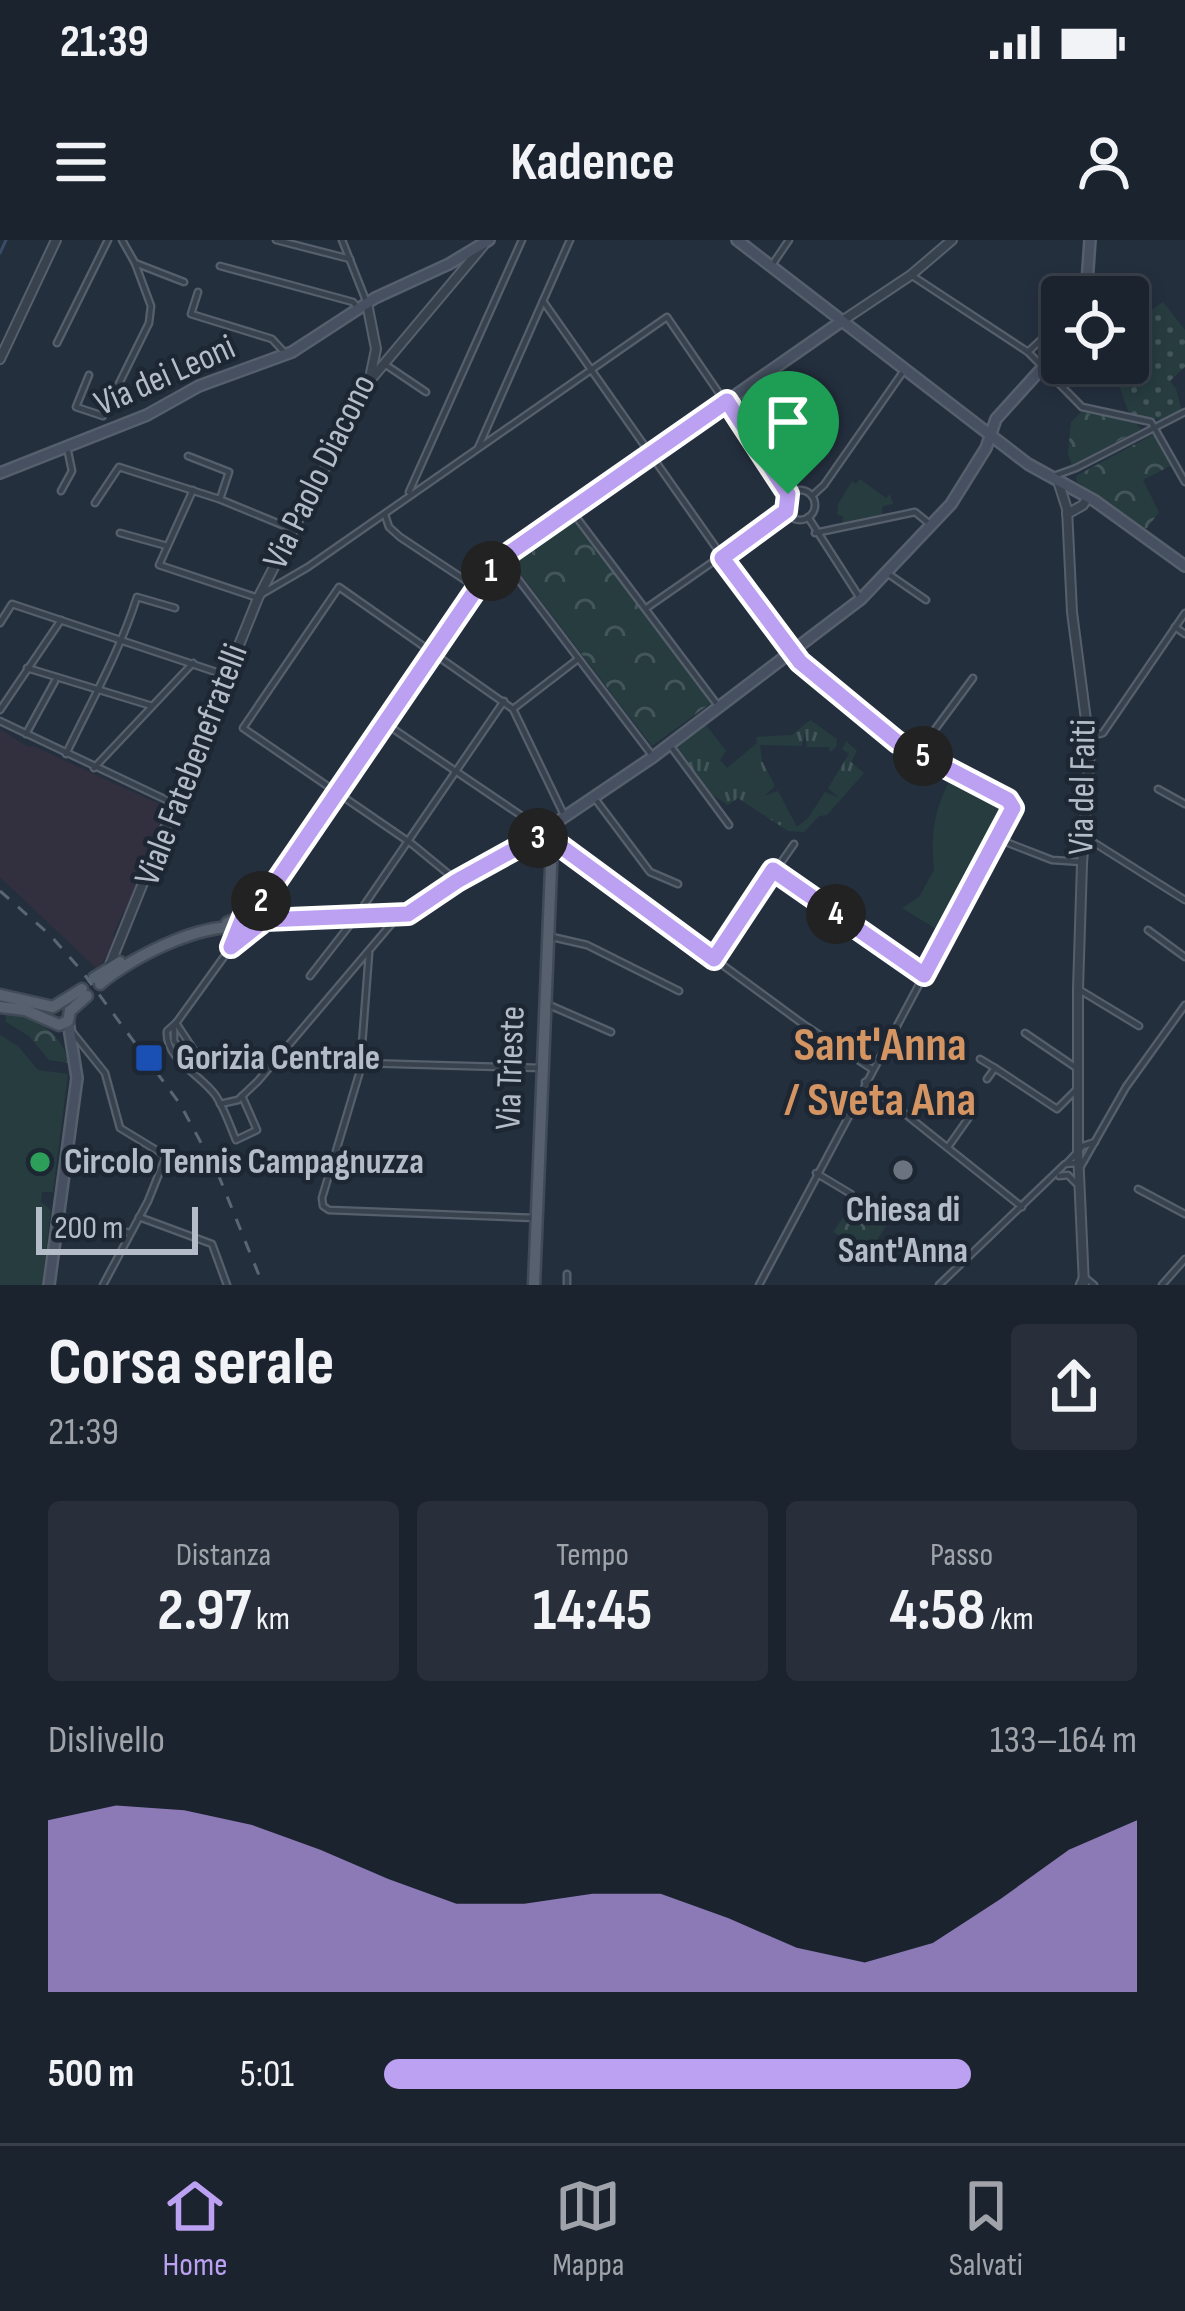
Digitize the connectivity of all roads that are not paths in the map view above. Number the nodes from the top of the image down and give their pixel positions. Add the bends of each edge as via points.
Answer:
1 (56, 240) edge
2 (108, 240) edge
3 (122, 240) edge
4 (276, 240) edge
5 (342, 240) edge
6 (489, 240) edge
7 (522, 240) edge
8 (570, 240) edge
9 (737, 240) edge
10 (790, 240) edge
11 (952, 240) edge
12 (1090, 240) edge
13 (350, 259) junction
14 (464, 261) junction
15 (135, 263) junction
16 (772, 265) junction
17 (220, 266) dead end
18 (911, 274) junction
19 (1086, 276) edge
20 (184, 282) dead end
21 (198, 292) dead end
22 (543, 301) junction
23 (363, 306) junction
24 (842, 321) junction
25 (1041, 340) edge
26 (57, 343) dead end
27 (376, 349) junction
28 (1028, 352) junction
29 (285, 354) junction
30 (0, 359) edge
31 (386, 359) junction
32 (1041, 365) edge
33 (905, 369) junction
34 (1041, 369) edge
35 (593, 370) junction
36 (88, 375) dead end
37 (368, 383) junction
38 (1060, 384) edge
39 (426, 392) dead end
40 (727, 401) junction
41 (1185, 412) edge
42 (1156, 427) junction
43 (991, 433) junction
44 (67, 447) junction
45 (478, 448) junction
46 (650, 454) junction
47 (188, 456) dead end
48 (1076, 468) junction
49 (0, 473) edge
50 (1061, 482) junction
51 (1185, 482) edge
52 (193, 490) junction
53 (61, 491) dead end
54 (788, 494) junction
55 (812, 496) junction
56 (407, 497) junction
57 (1088, 497) junction
58 (219, 499) junction
59 (95, 503) dead end
60 (570, 510) junction
61 (786, 511) junction
62 (1067, 512) junction
63 (385, 513) junction
64 (808, 518) junction
65 (932, 525) junction
66 (293, 529) junction
67 (120, 533) dead end
68 (815, 533) junction
69 (167, 546) junction
70 (502, 558) junction
71 (722, 558) junction
72 (1185, 566) edge
73 (886, 572) junction
74 (477, 588) junction
75 (259, 596) junction
76 (861, 598) junction
77 (926, 600) dead end
78 (175, 608) dead end
79 (646, 609) junction
80 (1185, 613) edge
81 (61, 620) junction
82 (0, 623) edge
83 (1175, 627) junction
84 (1185, 634) edge
85 (124, 640) junction
86 (433, 652) junction
87 (790, 653) junction
88 (578, 659) junction
89 (194, 663) junction
90 (27, 668) junction
91 (226, 676) junction
92 (973, 678) dead end
93 (56, 679) junction
94 (0, 681) edge
95 (13, 688) junction
96 (96, 691) junction
97 (504, 701) junction
98 (152, 706) junction
99 (719, 707) junction
100 (513, 709) junction
101 (0, 710) edge
102 (0, 721) edge
103 (385, 723) junction
104 (26, 734) junction
105 (1089, 737) junction
106 (669, 744) junction
107 (917, 753) junction
108 (66, 754) junction
109 (652, 757) junction
110 (94, 768) junction
111 (458, 771) junction
112 (1159, 789) dead end
113 (337, 793) junction
114 (595, 798) junction
115 (1185, 804) edge
116 (177, 805) junction
117 (580, 808) junction
118 (565, 818) junction
119 (729, 825) dead end
120 (1085, 837) junction
121 (546, 838) junction
122 (998, 839) junction
123 (409, 842) junction
124 (794, 844) dead end
125 (1082, 862) junction
126 (773, 870) junction
127 (457, 881) junction
128 (678, 884) dead end
129 (1185, 900) edge
130 (356, 917) junction
131 (396, 918) junction
132 (248, 924) junction
133 (1148, 930) dead end
134 (546, 935) junction
135 (132, 945) junction
136 (231, 947) junction
137 (369, 953) junction
138 (1185, 957) edge
139 (714, 959) junction
140 (109, 967) junction
141 (924, 975) junction
142 (310, 976) dead end
143 (1078, 989) junction
144 (679, 991) dead end
145 (85, 992) dead end
146 (0, 995) edge
147 (544, 1003) junction
148 (1185, 1005) edge
149 (0, 1007) edge
150 (61, 1017) junction
151 (1139, 1026) dead end
152 (611, 1033) dead end
153 (1025, 1033) dead end
154 (76, 1058) junction
155 (980, 1059) dead end
156 (361, 1063) junction
157 (1078, 1067) junction
158 (541, 1068) junction
159 (995, 1068) junction
160 (872, 1069) junction
161 (987, 1079) dead end
162 (866, 1082) junction
163 (1078, 1090) junction
164 (242, 1096) junction
165 (220, 1104) junction
166 (972, 1113) dead end
167 (1095, 1142) junction
168 (948, 1147) junction
169 (1078, 1149) junction
170 (1090, 1152) junction
171 (1065, 1164) junction
172 (1078, 1169) junction
173 (816, 1173) junction
174 (1054, 1178) junction
175 (1138, 1189) dead end
176 (1079, 1190) junction
177 (850, 1194) dead end
178 (1022, 1207) junction
179 (1185, 1214) edge
180 (140, 1217) junction
181 (535, 1218) junction
182 (95, 1225) dead end
183 (130, 1234) junction
184 (1185, 1259) edge
185 (1175, 1270) junction
186 (566, 1274) dead end
187 (1185, 1276) edge
188 (1082, 1282) edge
189 (49, 1285) edge
190 (103, 1285) edge
191 (227, 1285) edge
192 (534, 1285) edge
193 (567, 1285) edge
194 (759, 1285) edge
195 (939, 1285) edge
196 (1094, 1285) edge
197 (1162, 1285) edge

1 - 30 street
2 - 26 street
3 - 15 street
4 - 13 street
5 - 13 street, Via Paolo Diacono
6 - 14 main road, Via dei Leoni
7 - 56 street
8 - 22 street
9 - 16 main road
10 - 16 street
11 - 18 street
12 - 19 main road
13 - 23 street, Via Paolo Diacono
14 - 23 main road, Via dei Leoni
14 - 31 street
15 - 20 street
15 - 36 street via 149,323 103,416 76,407
16 - 24 main road
17 - 23 street
18 - 24 street
18 - 28 street
21 - 29 street, Via dei Leoni via 191,314 277,341
22 - 35 street
22 - 45 street
23 - 27 street, Via Paolo Diacono
23 - 29 main road, Via dei Leoni
24 - 33 main road
24 - 40 main road
25 - 28 street
27 - 31 street, Via Paolo Diacono
27 - 37 street, Via Paolo Diacono
28 - 32 street
29 - 44 main road, Via dei Leoni
31 - 37 street
31 - 39 street, Via Paolo Diacono
33 - 43 main road
33 - 55 street
34 - 43 main road
35 - 40 street via 667,317
35 - 45 street
35 - 46 street
37 - 66 street, Via Paolo Diacono
38 - 42 street via 1082,407
40 - 46 main road
40 - 54 street
41 - 42 street
42 - 48 street
42 - 51 street
43 - 50 main road
43 - 65 main road
44 - 49 main road, Via dei Leoni
44 - 53 street, Via dei Leoni via 72,471
45 - 56 street
46 - 60 main road
46 - 71 street
47 - 58 street via 229,472
48 - 50 street
48 - 50 street via 1060,470
50 - 57 main road
50 - 62 street
50 - 62 street
52 - 58 street
52 - 59 street via 119,467
52 - 69 street
54 - 55 street
54 - 61 street
55 - 64 street
56 - 63 street
57 - 62 street
57 - 72 main road
58 - 66 street
60 - 70 main road
60 - 79 street
61 - 64 street
61 - 71 street
62 - 105 street, Via del Faiti
63 - 74 street via 400,537
63 - 75 street
64 - 68 street
65 - 68 street via 915,512
65 - 73 main road
66 - 75 street, Via Paolo Diacono
67 - 69 street
68 - 76 street
69 - 75 street via 161,566
70 - 74 main road
70 - 88 street
71 - 79 street
71 - 87 street
73 - 76 main road
73 - 77 street
74 - 86 main road
75 - 91 street, Viale Fatebenefratelli
76 - 87 main road
78 - 85 street via 137,596
79 - 99 street
80 - 83 street
81 - 82 street via 12,604
81 - 85 street
81 - 90 street
83 - 84 street
83 - 105 street via 1103,733
85 - 89 street
85 - 96 street
86 - 97 street
86 - 103 main road
86 - 113 street via 339,587 243,728
87 - 99 main road
87 - 107 street
88 - 100 street
88 - 109 street
89 - 91 street
89 - 98 street
90 - 93 street
90 - 95 street
91 - 116 street, Viale Fatebenefratelli
92 - 107 street
93 - 96 street
93 - 104 street
94 - 95 street
95 - 101 street
96 - 98 street
96 - 108 street
97 - 100 street
97 - 111 street
98 - 110 street
99 - 106 main road
100 - 118 street
102 - 104 street
103 - 111 street
103 - 113 main road
104 - 108 street
105 - 120 street, Via del Faiti
106 - 109 main road
106 - 119 street
107 - 122 street via 1008,800 1013,808
108 - 110 street
109 - 114 main road
110 - 116 street
111 - 121 street
111 - 123 street
112 - 115 street
113 - 123 street
113 - 132 main road
114 - 117 main road
114 - 128 street via 650,872
116 - 135 street, Viale Fatebenefratelli
117 - 118 main road
117 - 121 main road
118 - 121 main road
120 - 125 street, Via del Faiti
120 - 129 street
121 - 127 main road
121 - 134 main road, Via Trieste
121 - 139 street
122 - 125 street
122 - 141 street
123 - 127 street
123 - 130 street
124 - 126 street
125 - 143 street, Via del Faiti
126 - 139 street
126 - 141 street
127 - 131 main road
130 - 131 main road
130 - 132 main road
130 - 142 street
131 - 137 street
132 - 135 main road
132 - 136 street
132 - 136 street
132 - 140 main road via 145,954 97,981
133 - 138 street
134 - 144 street via 587,945
134 - 147 main road, Via Trieste
135 - 140 main road
135 - 140 street, Viale Fatebenefratelli
136 - 165 street via 176,1022 174,1041
137 - 156 street
137 - 164 street
139 - 160 street
141 - 160 street
143 - 151 street
143 - 157 street, Via del Faiti
145 - 150 main road
146 - 150 main road
147 - 152 street
147 - 158 main road, Via Trieste
148 - 167 street
149 - 150 main road
150 - 154 main road
150 - 154 main road
150 - 180 street via 105,1073 120,1128 166,1156
153 - 157 street
154 - 189 main road
155 - 159 street
156 - 158 street
156 - 181 street via 323,1206
157 - 163 street, Via del Faiti
158 - 181 main road, Via Trieste
159 - 161 street
159 - 163 street via 1057,1109
160 - 162 street
162 - 168 street
162 - 173 street
163 - 169 street, Via del Faiti
164 - 165 street
164 - 165 street via 257,1130 236,1140
166 - 168 street
167 - 169 street
167 - 170 street
168 - 178 street
169 - 170 street
169 - 171 street
169 - 172 street, Via del Faiti
170 - 172 street
171 - 172 street
171 - 174 street
172 - 174 street
172 - 176 street, Via del Faiti
173 - 177 street
173 - 194 street
174 - 176 street via 1068,1174
174 - 178 street
175 - 179 street
176 - 188 street, Via del Faiti
178 - 195 street
180 - 183 street
180 - 191 street via 212,1244
181 - 192 main road, Via Trieste
182 - 183 street
183 - 190 street
184 - 185 street
185 - 187 street
185 - 197 street
186 - 193 street
188 - 196 street

